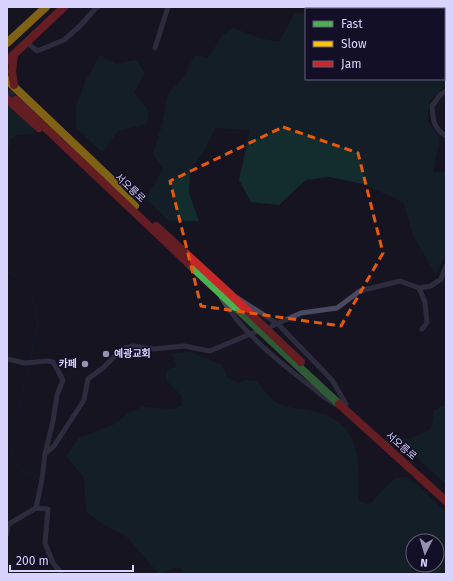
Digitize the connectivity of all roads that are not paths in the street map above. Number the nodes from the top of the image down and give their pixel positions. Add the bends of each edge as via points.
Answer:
1 (46, 7) edge
2 (64, 7) edge
3 (98, 7) edge
4 (168, 7) edge
5 (8, 41) edge
6 (26, 42) junction
7 (155, 48) dead end
8 (14, 54) junction
9 (7, 61) edge
10 (10, 83) edge
11 (446, 91) edge
12 (7, 99) tunnel mouth
13 (446, 136) edge
14 (122, 193) junction
15 (124, 203) junction
16 (446, 266) edge
17 (419, 288) junction
18 (217, 291) junction
19 (228, 292) junction
20 (278, 324) junction
21 (272, 326) dead end
22 (422, 329) dead end
23 (252, 333) junction
24 (7, 359) edge
25 (344, 405) junction
26 (44, 454) junction
27 (446, 495) edge
28 (446, 501) edge
29 (36, 508) junction
30 (7, 524) edge
31 (7, 534) edge
32 (62, 574) edge

1 - 5 main road
2 - 6 main road
3 - 6 street via 64,40 37,52
4 - 7 street
6 - 8 main road
8 - 9 main road
8 - 10 main road
10 - 14 main road via 111,179
11 - 13 street via 432,106 433,122
12 - 15 main road via 99,185
14 - 15 main road, 서오릉로 via 18,98
14 - 19 main road, 서오릉로
15 - 18 main road, 서오릉로
16 - 17 street via 441,279 431,286
17 - 20 street via 400,281 360,291 337,308 301,313
17 - 22 street via 426,302 427,323
18 - 23 street, 서오릉로 via 228,309
18 - 25 main road, 서오릉로
19 - 20 street, 서오릉로
19 - 25 main road, 서오릉로
20 - 21 street
20 - 25 street, 서오릉로 via 332,380
23 - 25 street, 서오릉로 via 324,397
23 - 26 street via 210,351 184,346 154,349 133,346 122,349 104,367 88,378 84,400 54,446
24 - 26 street via 30,363 54,362 63,380 57,395
25 - 27 main road, 서오릉로
25 - 28 main road, 서오릉로
26 - 29 street
29 - 30 street
29 - 32 street via 48,509 45,543 53,563
30 - 31 street

